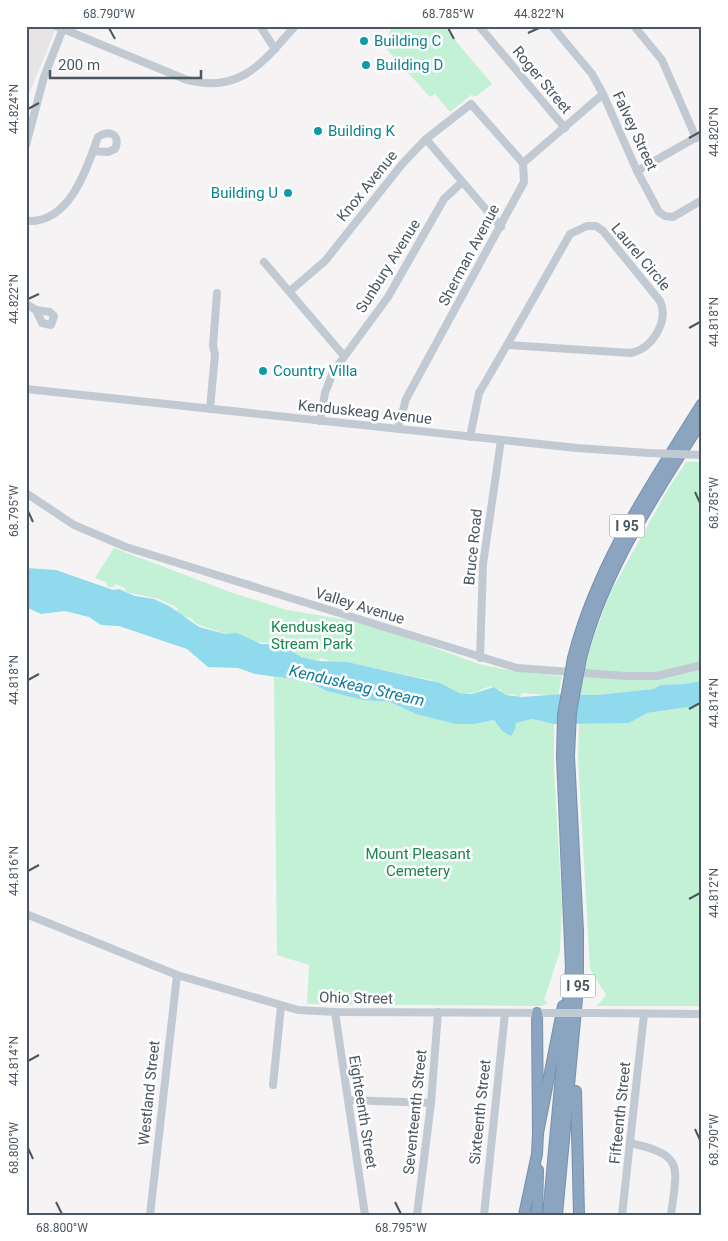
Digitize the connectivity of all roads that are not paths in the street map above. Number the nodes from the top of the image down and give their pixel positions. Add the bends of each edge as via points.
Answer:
1 (260, 26) edge
2 (295, 26) edge
3 (480, 26) edge
4 (552, 26) edge
5 (634, 26) edge
6 (61, 27) edge
7 (275, 49) junction
8 (603, 94) junction
9 (565, 128) junction
10 (699, 136) edge
11 (426, 139) junction
12 (26, 145) edge
13 (93, 151) dead end
14 (523, 163) junction
15 (637, 170) junction
16 (461, 183) junction
17 (702, 200) edge
18 (26, 221) edge
19 (501, 227) junction
20 (264, 262) dead end
21 (290, 291) junction
22 (216, 293) dead end
23 (26, 304) edge
24 (36, 310) dead end
25 (507, 344) junction
26 (344, 356) junction
27 (26, 388) edge
28 (702, 404) edge
29 (210, 408) junction
30 (702, 420) edge
31 (320, 421) junction
32 (398, 430) junction
33 (470, 437) junction
34 (501, 440) junction
35 (702, 455) edge
36 (26, 493) edge
37 (480, 658) junction
38 (577, 658) junction
39 (702, 665) edge
40 (565, 757) junction
41 (26, 914) edge
42 (570, 931) junction
43 (177, 975) junction
44 (281, 1006) junction
45 (334, 1012) junction
46 (438, 1012) junction
47 (504, 1013) junction
48 (537, 1013) junction
49 (644, 1014) junction
50 (702, 1014) edge
51 (575, 1036) junction
52 (274, 1085) dead end
53 (348, 1100) junction
54 (431, 1103) junction
55 (538, 1133) junction
56 (630, 1143) junction
57 (537, 1154) junction
58 (150, 1215) edge
59 (365, 1215) edge
60 (417, 1215) edge
61 (484, 1215) edge
62 (524, 1215) edge
63 (536, 1215) edge
64 (548, 1215) edge
65 (557, 1215) edge
66 (579, 1215) edge
67 (622, 1215) edge
68 (671, 1215) edge

1 - 7 street
2 - 7 street
3 - 9 street, Roger Street
4 - 8 street, Falvey Street via 592,74
5 - 10 street via 662,60
6 - 7 street via 187,80 208,84 239,79 257,68
6 - 12 street
8 - 9 street
8 - 15 street, Falvey Street
9 - 14 street
10 - 15 street
11 - 14 street, Knox Avenue via 471,104
11 - 16 street
11 - 21 street, Knox Avenue via 325,261
13 - 18 street via 72,197 49,218
14 - 19 street, Sherman Avenue via 524,182
15 - 17 street, Falvey Street via 659,212 665,216 673,217
16 - 19 street
16 - 26 street, Sunbury Avenue via 444,199 388,297
19 - 32 street, Sherman Avenue via 406,399
20 - 21 street
21 - 26 street
22 - 29 street
23 - 24 street
25 - 25 street, Laurel Circle via 570,234 587,226 596,226 603,231 663,308 659,328 640,351
25 - 33 street, Laurel Circle via 479,394
26 - 31 street, Sunbury Avenue via 327,387
27 - 29 street, Kenduskeag Avenue
28 - 38 highway, I 95 via 606,564 590,602
29 - 31 street, Kenduskeag Avenue
30 - 38 highway, I 95 via 616,561
31 - 32 street, Kenduskeag Avenue
32 - 33 street, Kenduskeag Avenue
33 - 34 street, Kenduskeag Avenue
34 - 35 street, Kenduskeag Avenue, bridge
34 - 37 street, Bruce Road via 483,564
36 - 37 street, Valley Avenue via 68,522 110,541
37 - 39 street, Valley Avenue via 517,668 626,676 657,676
38 - 40 highway, I 95, bridge
40 - 42 highway, I 95
40 - 51 highway, I 95 via 579,950
41 - 43 street, Ohio Street
42 - 55 highway via 565,996
42 - 64 highway, I 95 via 568,1014
43 - 44 street, Ohio Street
43 - 58 street, Westland Street
44 - 45 street, Ohio Street
44 - 52 street
45 - 46 street, Ohio Street
45 - 53 street, Eighteenth Street
46 - 47 street, Ohio Street
46 - 54 street, Seventeenth Street
47 - 48 street, Ohio Street
47 - 61 street, Sixteenth Street
48 - 49 street, Ohio Street, bridge
48 - 55 highway
49 - 50 street, Ohio Street
49 - 56 street, Fifteenth Street
51 - 65 highway, I 95
51 - 66 highway
53 - 54 street
53 - 59 street, Eighteenth Street
54 - 60 street, Seventeenth Street
55 - 57 highway
56 - 67 street, Fifteenth Street
56 - 68 street via 654,1148 670,1158 676,1169
57 - 62 highway
57 - 63 highway

